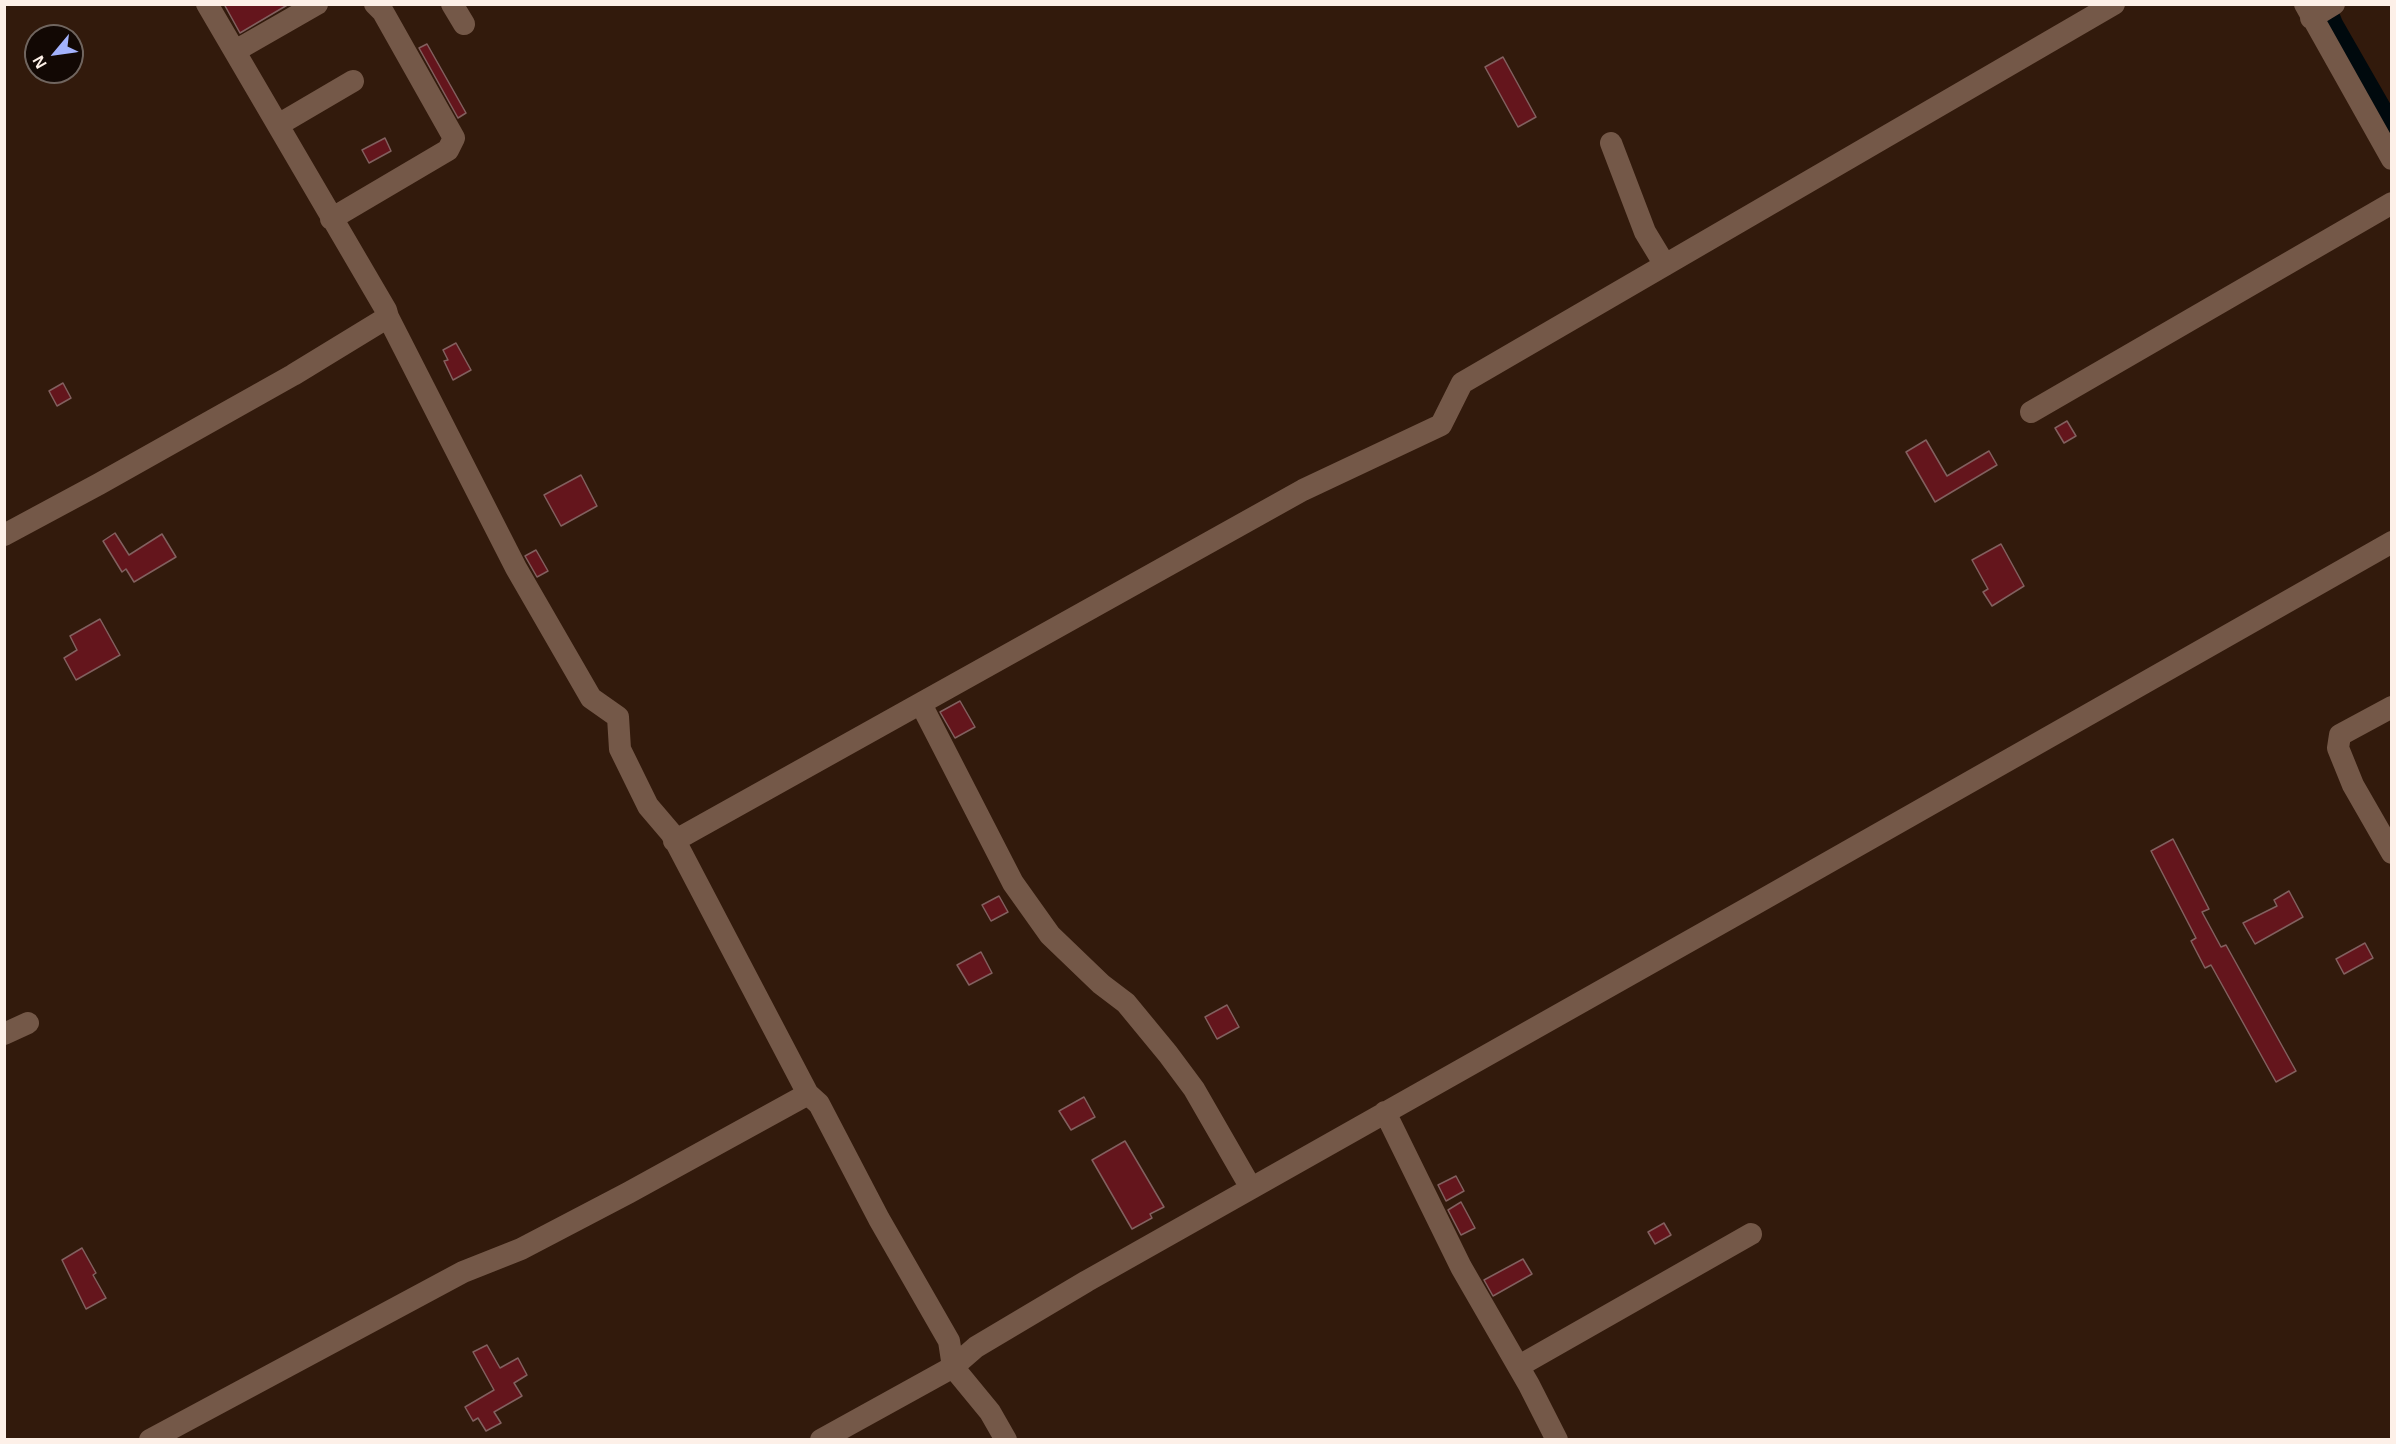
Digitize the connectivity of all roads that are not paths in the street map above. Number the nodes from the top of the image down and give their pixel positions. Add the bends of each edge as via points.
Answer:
1 (207, 4) edge
2 (317, 4) edge
3 (375, 4) edge
4 (452, 4) edge
5 (2114, 4) edge
6 (2334, 4) edge
7 (2308, 11) edge
8 (464, 24) dead end
9 (235, 51) junction
10 (353, 81) dead end
11 (278, 125) junction
12 (1611, 143) dead end
13 (2391, 159) edge
14 (2391, 203) edge
15 (331, 219) junction
16 (1665, 265) junction
17 (388, 317) junction
18 (2031, 412) dead end
19 (4, 535) edge
20 (2391, 542) edge
21 (921, 704) junction
22 (2391, 707) edge
23 (674, 841) junction
24 (2391, 853) edge
25 (28, 1023) dead end
26 (4, 1034) edge
27 (808, 1094) junction
28 (1385, 1112) junction
29 (1251, 1188) junction
30 (1751, 1234) dead end
31 (1519, 1366) junction
32 (953, 1367) junction
33 (150, 1440) edge
34 (820, 1440) edge
35 (1006, 1440) edge
36 (1557, 1440) edge

1 - 9 street
2 - 9 street
3 - 15 street via 454,138 448,150
4 - 8 street
5 - 16 street
6 - 7 street
7 - 13 street
9 - 11 street
10 - 11 street
11 - 15 street
12 - 16 street via 1645,232
14 - 18 street
15 - 17 street
16 - 21 street via 1462,383 1441,425 1303,490
17 - 19 street via 293,375
17 - 23 street via 516,568 579,678 591,698 618,717 620,749 648,806
20 - 28 street
21 - 23 street
21 - 29 street via 1012,882 1050,935 1126,1003 1168,1054 1194,1089
22 - 24 street via 2340,735 2338,748 2353,785
23 - 27 street
25 - 26 street
27 - 32 street via 819,1104 949,1341
27 - 33 street via 628,1193 521,1249 463,1272
28 - 29 street
28 - 31 street via 1461,1266
29 - 32 street via 976,1347
30 - 31 street
31 - 36 street
32 - 34 street
32 - 35 street via 990,1412

